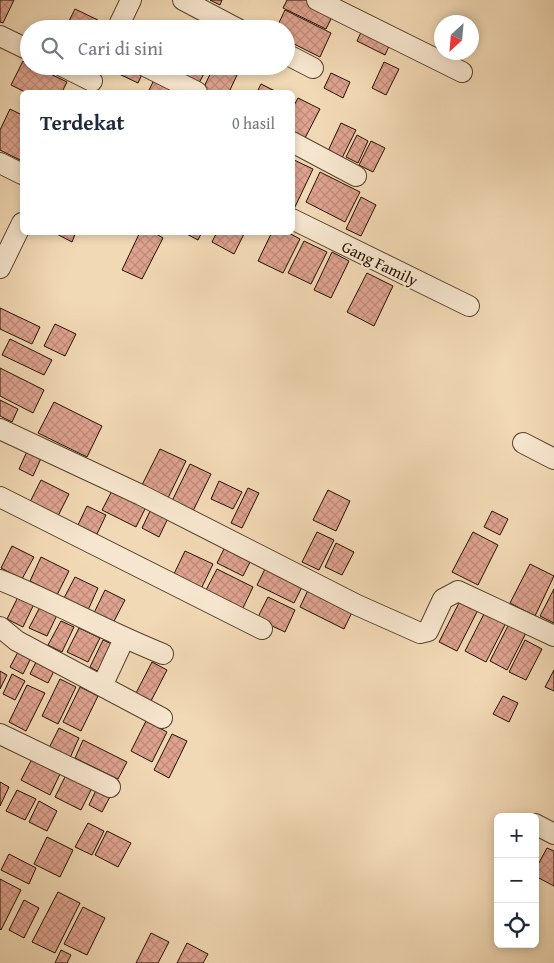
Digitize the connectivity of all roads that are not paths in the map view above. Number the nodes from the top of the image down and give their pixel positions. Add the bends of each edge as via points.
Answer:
1 (131, 0) edge
2 (183, 0) edge
3 (317, 0) edge
4 (121, 20) edge
5 (221, 20) edge
6 (0, 36) edge
7 (20, 46) edge
8 (295, 59) edge
9 (313, 68) dead end
10 (462, 72) dead end
11 (163, 75) edge
12 (193, 90) edge
13 (295, 144) edge
14 (0, 163) edge
15 (20, 173) edge
16 (356, 176) dead end
17 (295, 220) edge
18 (20, 227) edge
19 (0, 268) edge
20 (468, 306) dead end
21 (0, 428) edge
22 (524, 443) dead end
23 (554, 458) edge
24 (0, 497) edge
25 (0, 580) edge
26 (0, 627) edge
27 (262, 629) dead end
28 (554, 636) edge
29 (124, 639) junction
30 (163, 654) dead end
31 (102, 686) junction
32 (162, 718) dead end
33 (0, 734) edge
34 (110, 787) dead end
35 (539, 826) edge
36 (554, 834) edge

1 - 4 street
2 - 5 street
3 - 10 street
6 - 7 street
8 - 9 street
11 - 12 street
13 - 16 street
14 - 15 street
17 - 20 street, Gang Family
18 - 19 street
21 - 28 street via 420,633 428,631 443,599 458,591
22 - 23 street
24 - 27 street
25 - 29 street via 72,611
26 - 31 street via 17,641
29 - 30 street
29 - 31 street
31 - 32 street
33 - 34 street
35 - 36 street

